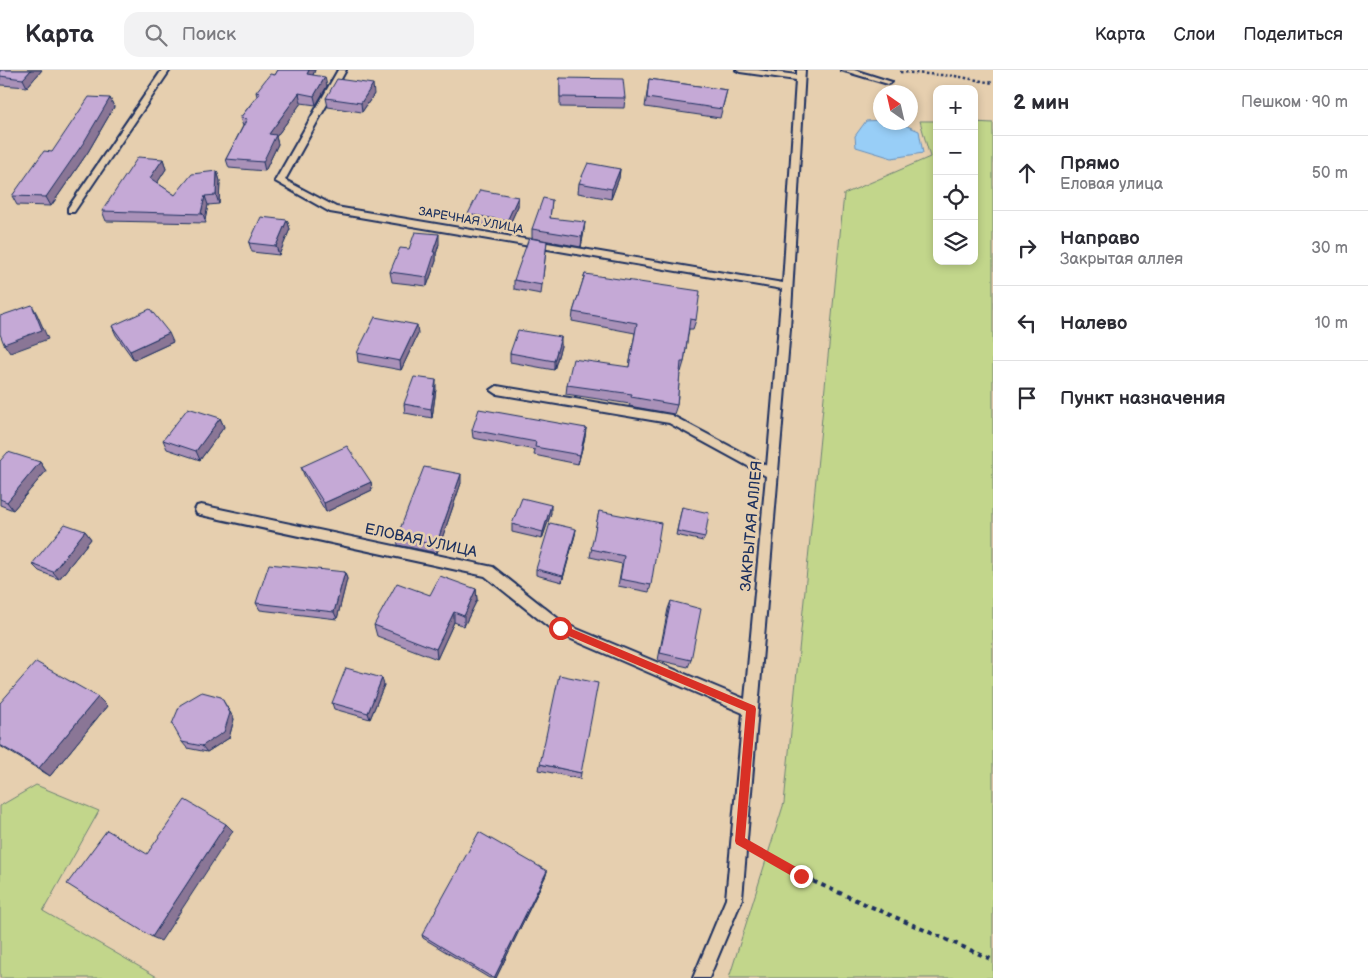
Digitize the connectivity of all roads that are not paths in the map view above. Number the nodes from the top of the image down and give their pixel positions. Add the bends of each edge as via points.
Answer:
1 (166, 70) edge
2 (342, 70) edge
3 (740, 70) edge
4 (845, 70) edge
5 (800, 74) edge
6 (888, 82) road end
7 (71, 210) dead end
8 (788, 288) junction
9 (497, 390) dead end
10 (772, 474) junction
11 (201, 510) dead end
12 (751, 709) junction
13 (701, 978) edge

1 - 7 lane
2 - 8 lane, ЗАРЕЧНАЯ УЛИЦА via 280,181 333,210
3 - 5 lane
4 - 6 lane
5 - 8 lane, ЗАКРЫТАЯ АЛЛЕЯ
8 - 10 lane, ЗАКРЫТАЯ АЛЛЕЯ
9 - 10 lane via 671,420
10 - 12 lane, ЗАКРЫТАЯ АЛЛЕЯ
11 - 12 lane, ЕЛОВАЯ УЛИЦА via 488,571 560,628
12 - 13 lane, ЗАКРЫТАЯ АЛЛЕЯ via 734,899

